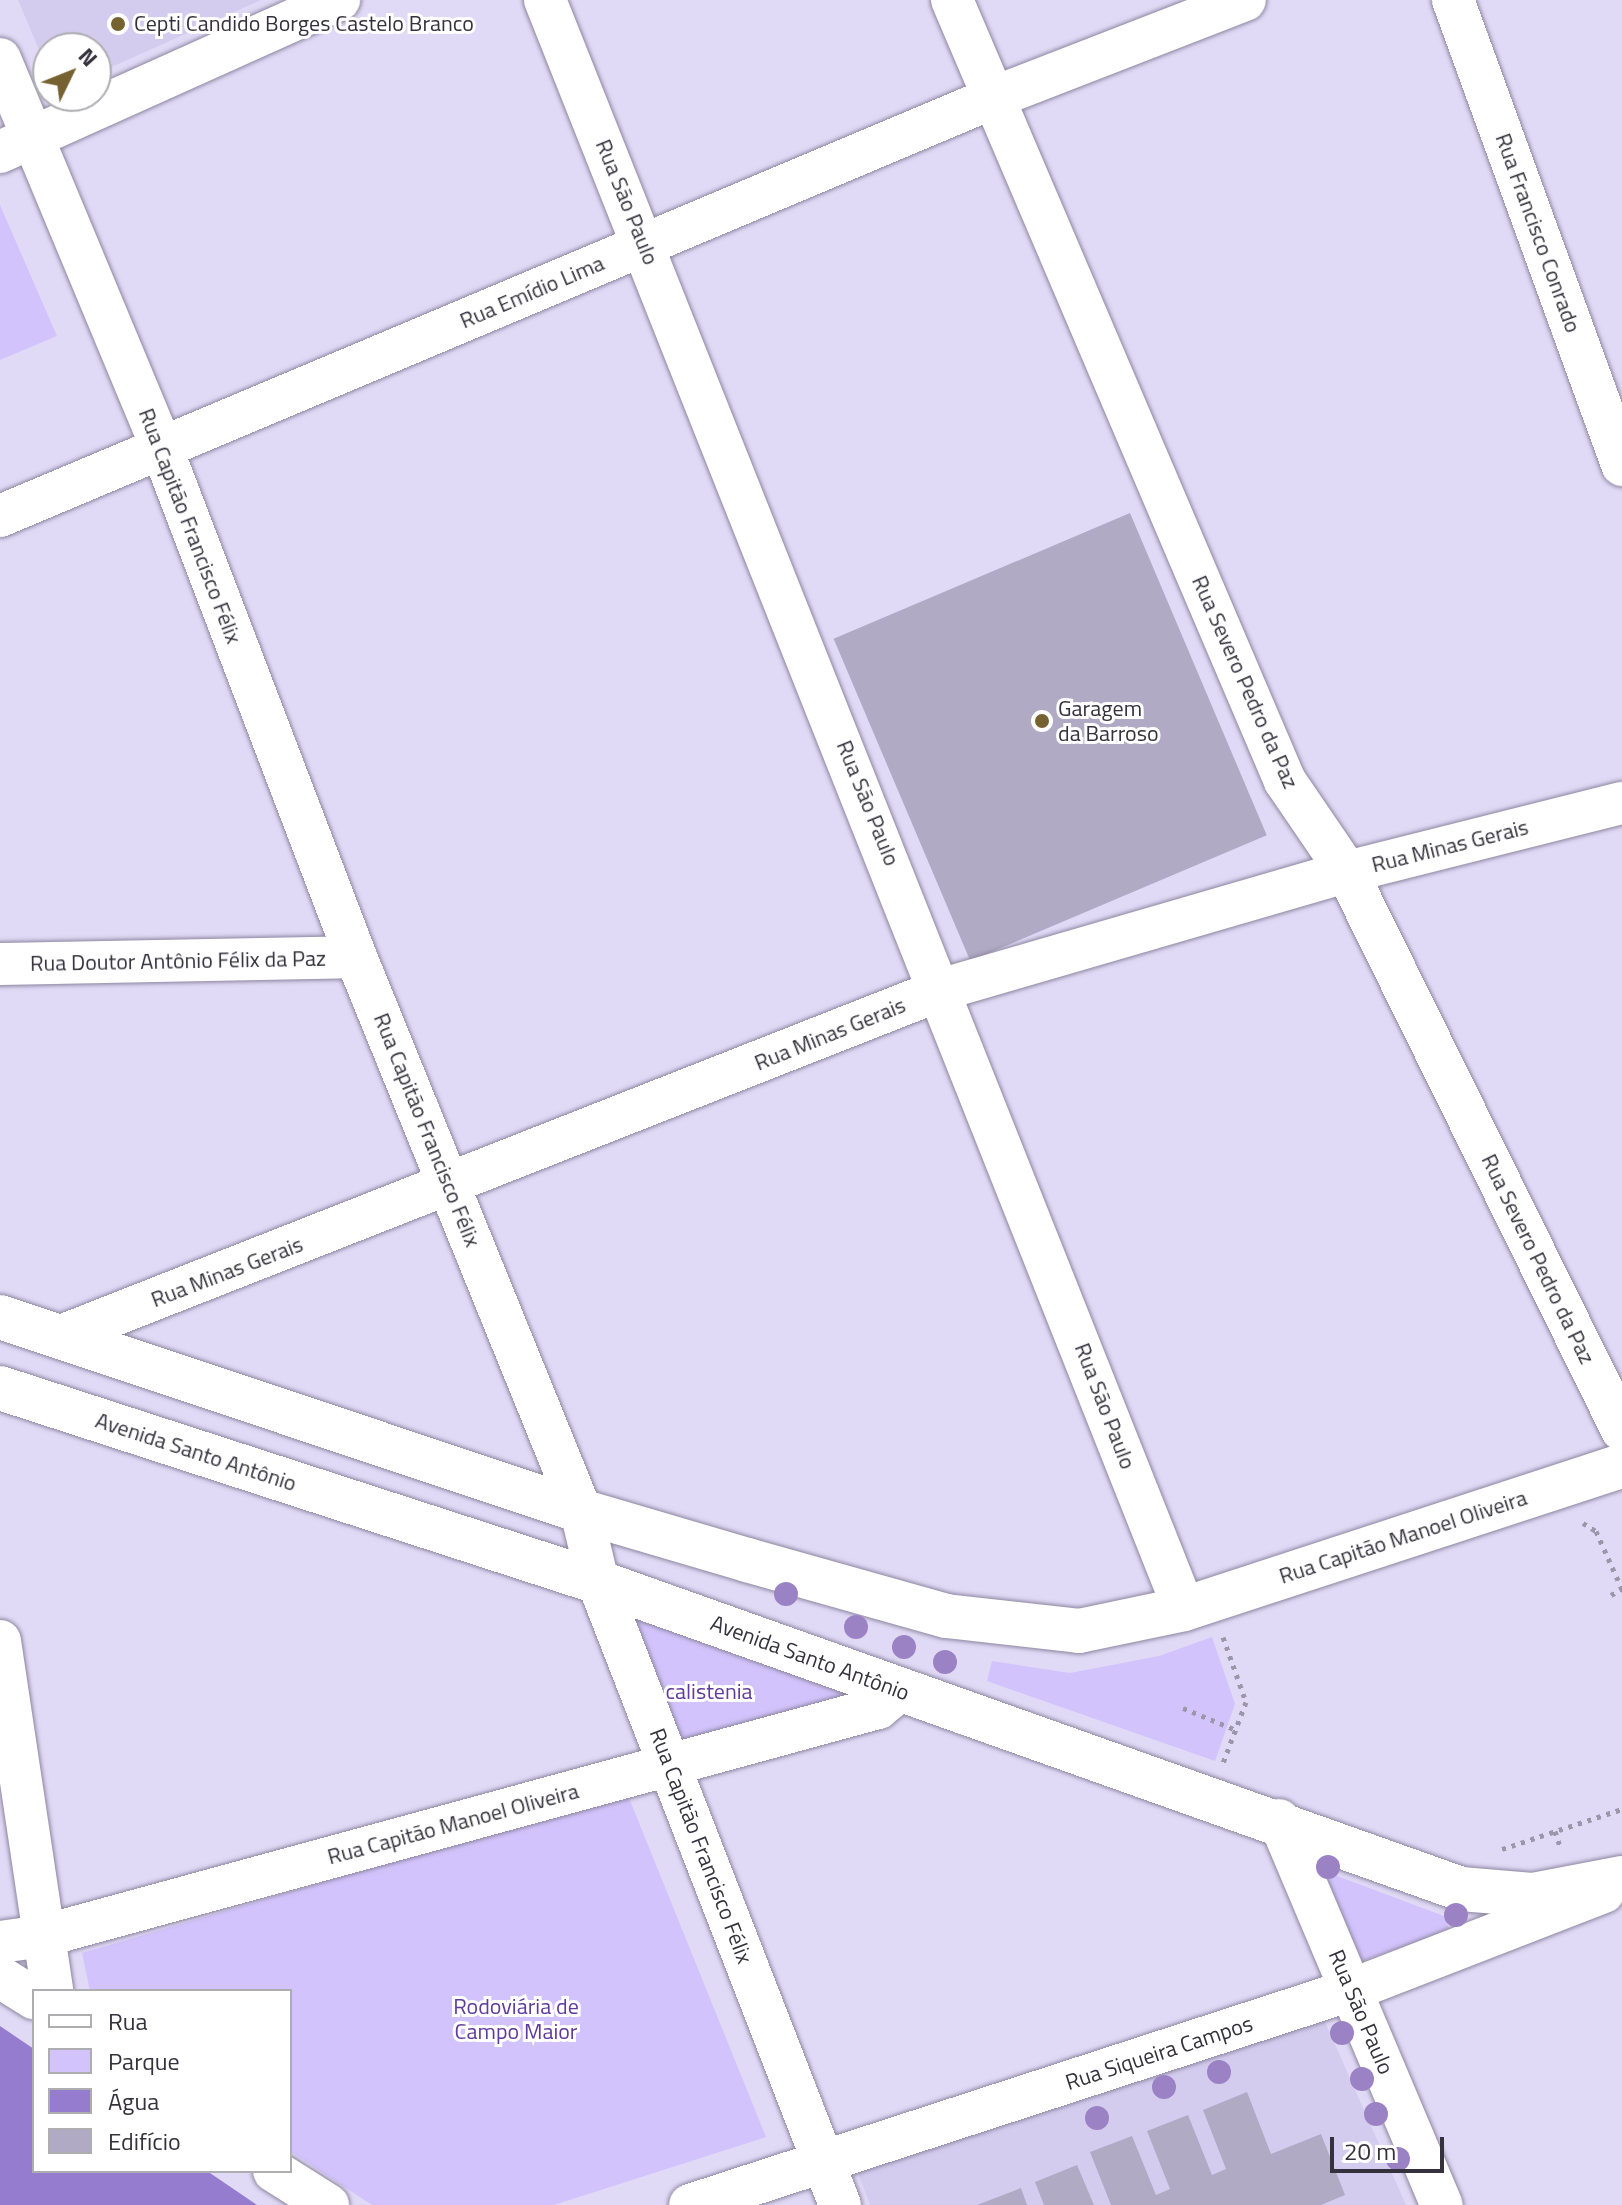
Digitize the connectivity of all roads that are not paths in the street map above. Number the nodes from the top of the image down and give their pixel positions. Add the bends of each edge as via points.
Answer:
1 (339, 0) edge
2 (545, 0) edge
3 (952, 0) edge
4 (1245, 0) edge
5 (1453, 0) edge
6 (0, 59) edge
7 (995, 97) junction
8 (16, 145) edge
9 (644, 245) junction
10 (162, 449) junction
11 (1622, 465) edge
12 (0, 516) edge
13 (1622, 803) edge
14 (1347, 872) junction
15 (356, 957) junction
16 (0, 964) edge
17 (943, 989) junction
18 (451, 1186) junction
19 (0, 1317) edge
20 (61, 1336) junction
21 (0, 1388) edge
22 (1622, 1430) edge
23 (1622, 1466) edge
24 (581, 1511) junction
25 (598, 1582) junction
26 (1202, 1616) junction
27 (0, 1641) edge
28 (900, 1690) junction
29 (670, 1766) junction
30 (1279, 1820) junction
31 (1622, 1881) edge
32 (43, 1936) junction
33 (0, 1942) edge
34 (0, 1977) edge
35 (52, 1989) edge
36 (1351, 1990) junction
37 (32, 1997) edge
38 (277, 2173) edge
39 (328, 2205) edge
40 (690, 2205) edge
41 (840, 2205) edge
42 (1442, 2205) edge

1 - 8 street
2 - 9 street, Rua São Paulo
3 - 7 street, Rua Severo Pedro da Paz
4 - 7 street, Rua Emídio Lima
5 - 11 street, Rua Francisco Conrado
6 - 8 street, Rua Capitão Francisco Félix
7 - 9 street, Rua Emídio Lima
7 - 14 street, Rua Severo Pedro da Paz via 1285,781
8 - 10 street, Rua Capitão Francisco Félix
9 - 10 street, Rua Emídio Lima
9 - 17 street, Rua São Paulo
10 - 12 street, Rua Emídio Lima
10 - 15 street, Rua Capitão Francisco Félix
13 - 14 street, Rua Minas Gerais
14 - 17 street, Rua Minas Gerais
14 - 22 street, Rua Severo Pedro da Paz
15 - 16 street, Rua Doutor Antônio Félix da Paz
15 - 18 street, Rua Capitão Francisco Félix
17 - 18 street, Rua Minas Gerais
17 - 26 street, Rua São Paulo
18 - 20 street, Rua Minas Gerais
18 - 24 street, Rua Capitão Francisco Félix
19 - 20 main road
20 - 24 main road
21 - 25 main road, Avenida Santo Antônio
23 - 26 main road, Rua Capitão Manoel Oliveira
24 - 25 street, Rua Capitão Francisco Félix
24 - 26 main road via 946,1616 1079,1631
25 - 28 main road, Avenida Santo Antônio
25 - 29 street, Rua Capitão Francisco Félix
27 - 32 street
28 - 29 street, Rua Capitão Manoel Oliveira via 878,1708
28 - 30 main road, Avenida Santo Antônio
29 - 32 street, Rua Capitão Manoel Oliveira
29 - 41 street, Rua Capitão Francisco Félix
30 - 31 main road, Avenida Santo Antônio via 1461,1889 1532,1895
30 - 36 street, Rua São Paulo
31 - 36 street, Rua Siqueira Campos
32 - 33 street, Rua Capitão Manoel Oliveira
32 - 35 street
34 - 37 street
36 - 40 street, Rua Siqueira Campos
36 - 42 street, Rua São Paulo
38 - 39 street

